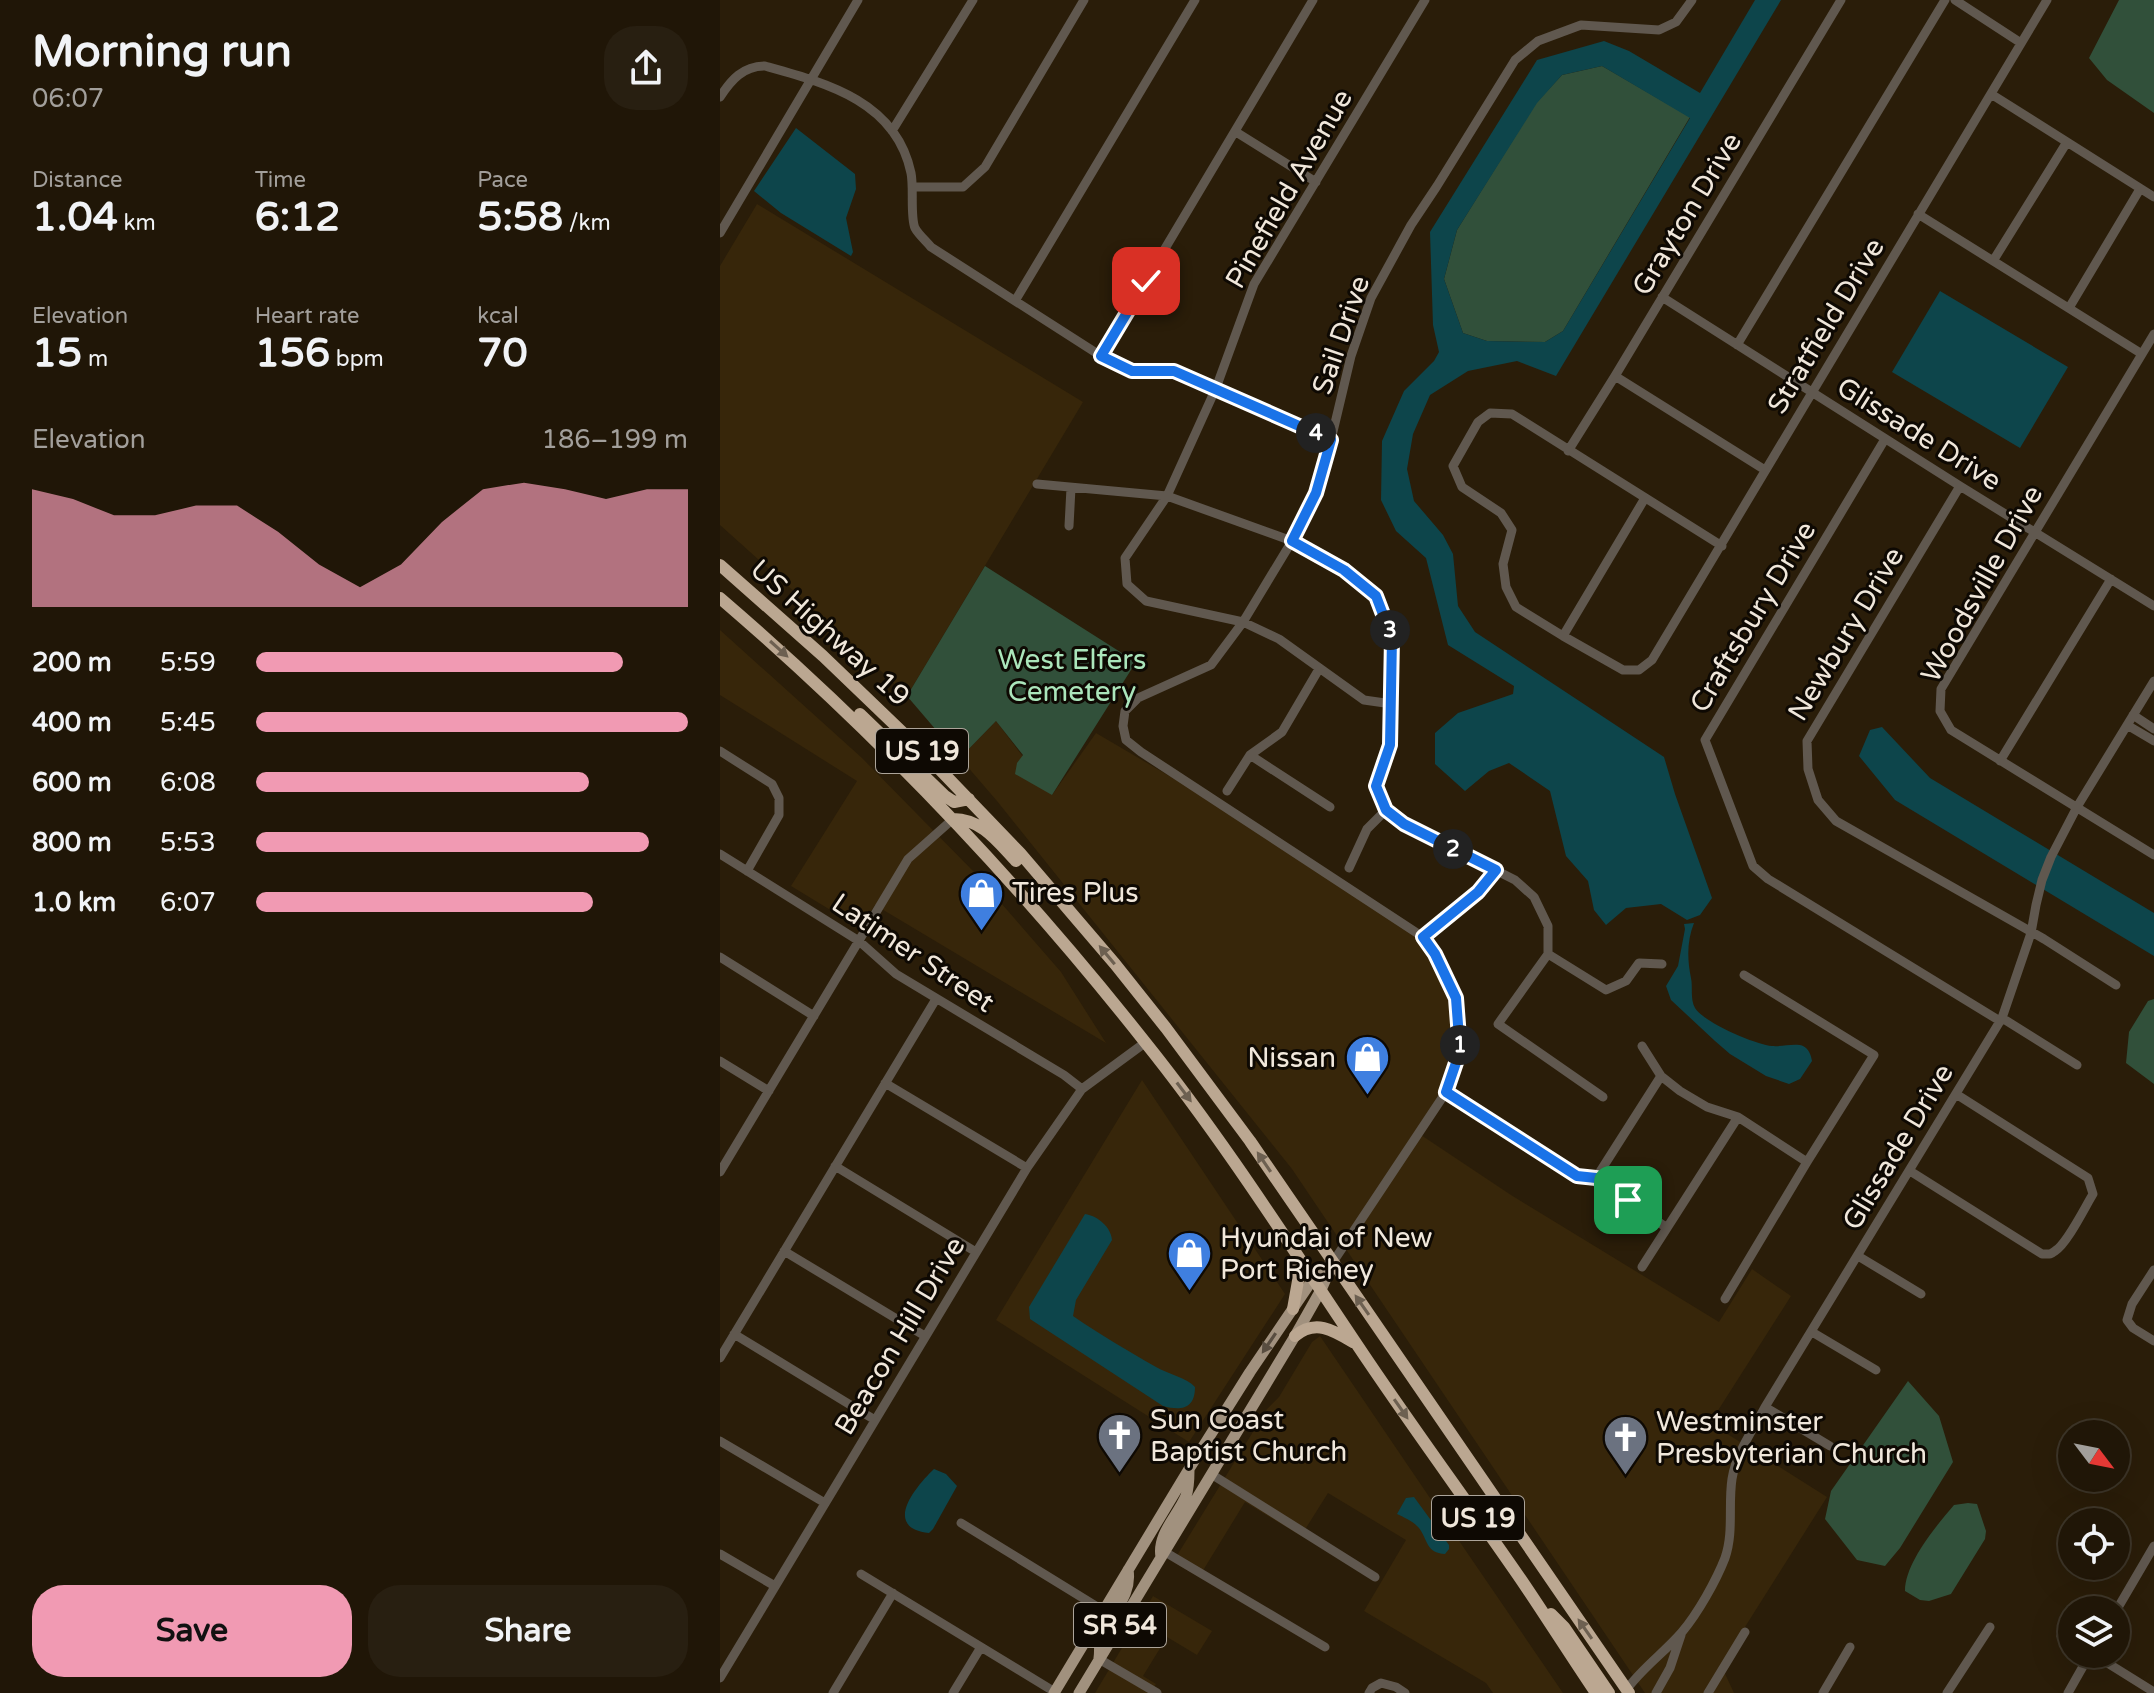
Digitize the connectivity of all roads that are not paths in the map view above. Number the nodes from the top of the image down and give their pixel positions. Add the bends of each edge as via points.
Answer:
1 (973, 0) edge
2 (1084, 0) edge
3 (1195, 0) edge
4 (1313, 0) edge
5 (1425, 0) edge
6 (1692, 0) edge
7 (1841, 0) edge
8 (1945, 0) edge
9 (1955, 0) edge
10 (2047, 0) edge
11 (856, 1) edge
12 (2021, 43) junction
13 (810, 79) junction
14 (1991, 94) junction
15 (720, 97) edge
16 (892, 131) junction
17 (1236, 132) junction
18 (2067, 142) junction
19 (1316, 182) junction
20 (913, 187) junction
21 (2140, 189) junction
22 (2154, 197) edge
23 (1918, 214) junction
24 (720, 233) edge
25 (1993, 261) junction
26 (1662, 297) junction
27 (1015, 301) junction
28 (2069, 308) junction
29 (2154, 334) edge
30 (1737, 345) junction
31 (2142, 354) junction
32 (1101, 356) junction
33 (1615, 376) junction
34 (1216, 388) junction
35 (1811, 392) junction
36 (1885, 439) junction
37 (1331, 440) junction
38 (1568, 451) junction
39 (1765, 470) junction
40 (1037, 484) dead end
41 (1960, 486) junction
42 (1071, 488) junction
43 (1167, 496) junction
44 (1645, 498) junction
45 (1069, 526) dead end
46 (2035, 532) junction
47 (1292, 541) junction
48 (1722, 546) junction
49 (720, 565) edge
50 (2111, 579) junction
51 (720, 598) edge
52 (2154, 606) edge
53 (1243, 622) junction
54 (1563, 636) junction
55 (1319, 669) junction
56 (2154, 681) edge
57 (1392, 704) junction
58 (846, 711) junction
59 (2130, 720) junction
60 (2154, 729) edge
61 (2154, 741) edge
62 (720, 751) edge
63 (1250, 755) junction
64 (2000, 761) junction
65 (1227, 791) dead end
66 (969, 799) junction
67 (1330, 807) dead end
68 (2077, 807) junction
69 (1386, 810) junction
70 (953, 819) junction
71 (720, 854) edge
72 (2154, 855) edge
73 (1349, 868) dead end
74 (1496, 870) junction
75 (747, 871) junction
76 (1058, 897) junction
77 (2031, 933) junction
78 (1423, 937) junction
79 (859, 941) junction
80 (1548, 954) junction
81 (720, 957) edge
82 (1662, 964) dead end
83 (1744, 975) dead end
84 (2116, 985) dead end
85 (936, 999) junction
86 (814, 1016) junction
87 (2001, 1019) junction
88 (1146, 1042) junction
89 (1642, 1046) dead end
90 (720, 1061) edge
91 (2077, 1065) dead end
92 (1661, 1076) junction
93 (885, 1083) junction
94 (1082, 1089) junction
95 (769, 1091) junction
96 (1446, 1092) junction
97 (1956, 1094) junction
98 (1603, 1097) dead end
99 (1738, 1117) junction
100 (1807, 1162) junction
101 (835, 1166) junction
102 (721, 1167) edge
103 (1027, 1168) junction
104 (1910, 1171) junction
105 (1596, 1178) junction
106 (1667, 1228) junction
107 (784, 1251) junction
108 (976, 1252) junction
109 (1296, 1253) junction
110 (1858, 1256) junction
111 (1333, 1262) junction
112 (1642, 1267) dead end
113 (2154, 1270) edge
114 (1313, 1279) junction
115 (1321, 1290) junction
116 (1921, 1294) dead end
117 (1725, 1299) dead end
118 (1293, 1309) junction
119 (1812, 1332) junction
120 (734, 1334) junction
121 (925, 1336) junction
122 (1295, 1336) junction
123 (2154, 1341) edge
124 (1357, 1344) junction
125 (720, 1358) edge
126 (1876, 1370) dead end
127 (1765, 1407) junction
128 (875, 1420) junction
129 (720, 1441) edge
130 (1830, 1446) dead end
131 (1189, 1469) junction
132 (1211, 1474) junction
133 (825, 1503) junction
134 (961, 1523) dead end
135 (2154, 1546) edge
136 (720, 1554) edge
137 (1163, 1555) junction
138 (1128, 1570) junction
139 (861, 1574) dead end
140 (1375, 1577) dead end
141 (1524, 1585) junction
142 (775, 1586) junction
143 (893, 1593) junction
144 (2125, 1596) edge
145 (1104, 1611) junction
146 (1990, 1627) dead end
147 (1682, 1632) junction
148 (1745, 1632) dead end
149 (981, 1647) junction
150 (1325, 1647) dead end
151 (1850, 1647) dead end
152 (1099, 1659) junction
153 (2083, 1668) edge
154 (2115, 1668) edge
155 (722, 1672) edge
156 (1628, 1691) edge
157 (2154, 1692) edge
158 (833, 1693) edge
159 (953, 1693) edge
160 (1055, 1693) edge
161 (1079, 1693) edge
162 (1157, 1693) edge
163 (1369, 1693) edge
164 (1405, 1693) edge
165 (1596, 1693) edge
166 (1609, 1693) edge
167 (1656, 1693) edge
168 (1708, 1693) edge
169 (1823, 1693) edge
170 (1947, 1693) edge
171 (2068, 1693) edge

1 - 16 street
2 - 20 street via 985,167 963,187
3 - 27 street
4 - 17 street
5 - 19 street, Pinefield Avenue
6 - 37 street, Sail Drive via 1676,22 1659,30 1581,25 1538,41 1515,60 1371,298
7 - 26 street, Grayton Drive
8 - 30 street
9 - 12 street
10 - 12 street, Stratfield Drive
11 - 13 street
12 - 14 street, Stratfield Drive
13 - 15 street via 758,66 736,77
13 - 16 street via 852,96
13 - 24 street
14 - 18 street
14 - 23 street, Stratfield Drive
16 - 20 street via 905,153
17 - 19 street
17 - 32 street
18 - 21 street
18 - 25 street
19 - 34 street, Pinefield Avenue via 1254,284
20 - 27 street via 915,227 931,247
21 - 22 street
21 - 28 street
23 - 25 street
23 - 35 street, Stratfield Drive
25 - 28 street
26 - 30 street, Glissade Drive
26 - 33 street, Grayton Drive
27 - 32 street
28 - 31 street
29 - 31 street, Woodsville Drive
30 - 35 street, Glissade Drive
31 - 46 street, Woodsville Drive
32 - 34 street via 1132,371 1174,371
33 - 38 street, Grayton Drive
33 - 39 street
34 - 37 street
34 - 43 street, Pinefield Avenue
35 - 36 street, Glissade Drive
35 - 39 street, Stratfield Drive
36 - 41 street, Glissade Drive
36 - 87 street, Craftsbury Drive via 1705,740 1753,866
37 - 47 street, Sail Drive via 1316,493
38 - 44 street
38 - 54 street via 1512,414 1490,413 1478,422 1453,466 1462,487 1501,513 1512,530 1503,564 1516,607
39 - 48 street, Stratfield Drive
40 - 42 street
41 - 46 street, Glissade Drive
41 - 77 street, Newbury Drive via 1807,741 1808,769 1818,800 1836,821
42 - 43 street
42 - 45 street
43 - 47 street
43 - 53 street, Pinefield Avenue via 1125,558 1127,584 1146,601
44 - 48 street
44 - 54 street
46 - 50 street, Glissade Drive
46 - 64 street, Woodsville Drive via 1941,689 1940,711 1951,730
47 - 53 street, Sail Drive
47 - 57 street via 1344,570 1376,596 1392,638
48 - 54 street, Stratfield Drive via 1652,660 1639,670 1623,670
49 - 66 highway, US Highway 19 / US 19 via 823,656
50 - 52 street, Glissade Drive
50 - 64 street
51 -> 58 highway, US Highway 19 / US 19
53 - 55 street, Pinefield Avenue via 1279,639
53 - 78 street, Sail Drive via 1211,665 1138,698 1125,711 1126,740
55 - 57 street, Pinefield Avenue via 1364,700
55 - 63 street via 1282,732
56 - 59 street, Glissade Drive
57 - 69 street via 1390,745 1376,786
58 - 66 highway via 860,713 954,802
58 - 70 highway, US Highway 19 / US 19
59 - 60 street
59 - 61 street
59 - 68 street, Glissade Drive
62 - 75 street via 772,784 779,798 779,815
63 - 65 street
63 - 67 street
64 - 68 street, Woodsville Drive
66 - 76 highway, US Highway 19 / US 19
68 - 72 street, Woodsville Drive
68 - 77 street, Glissade Drive via 2042,880
69 - 73 street via 1367,829
69 - 74 street
70 - 76 highway via 986,830
70 - 79 street via 908,859
70 - 88 highway, US Highway 19 / US 19
71 - 75 street, Latimer Street
74 - 78 street via 1478,892
74 - 80 street via 1534,897 1548,926
75 - 79 street, Latimer Street
111 -> 76 highway, US Highway 19 / US 19 via 1186,1055
77 - 84 street, Newbury Drive
77 - 87 street, Glissade Drive
78 - 96 street via 1456,998 1460,1051
79 - 85 street, Latimer Street via 896,974
79 - 86 street
80 - 82 street via 1606,990 1626,981 1639,963
80 - 98 street via 1498,1024
81 - 86 street
83 - 100 street via 1874,1055
85 - 93 street
85 - 94 street, Latimer Street
86 - 95 street
87 - 91 street
87 - 97 street, Glissade Drive
88 - 94 street, Beacon Hill Drive
88 -> 109 highway, US Highway 19 / US 19
89 - 92 street
90 - 95 street
92 - 99 street via 1707,1107
92 - 105 street
93 - 101 street
93 - 103 street
94 - 103 street, Beacon Hill Drive
95 - 102 street
96 - 105 street via 1577,1176
96 - 111 street
97 - 104 street, Glissade Drive
97 - 104 street via 2088,1178 2093,1194 2077,1221 2058,1250 2042,1254
99 - 100 street
99 - 106 street
100 - 117 street
101 - 107 street
101 - 108 street
103 - 108 street, Beacon Hill Drive
104 - 110 street, Glissade Drive
105 - 106 street
106 - 112 street
107 - 120 street
107 - 121 street
108 - 121 street, Beacon Hill Drive
109 - 114 highway, US Highway 19 / US 19
109 - 118 highway
110 - 116 street
110 - 119 street, Glissade Drive
111 - 114 main road, SR 54
111 - 115 main road, SR 54
156 -> 111 highway, US Highway 19 / US 19
113 - 123 street via 2127,1320
114 - 115 highway, US Highway 19 / US 19
114 - 118 main road, SR 54
115 - 122 main road, SR 54
115 - 124 highway, US Highway 19 / US 19
118 -> 131 main road, SR 54
119 - 126 street
119 - 127 street, Glissade Drive
120 - 125 street
120 - 128 street
121 - 128 street, Beacon Hill Drive
122 - 124 highway via 1306,1328 1325,1327
122 - 132 main road, SR 54
124 -> 141 highway, US Highway 19 / US 19
127 - 130 street
127 - 147 street, Glissade Drive via 1734,1468 1730,1542 1724,1560
128 - 133 street, Beacon Hill Drive
129 - 133 street
131 - 137 main road via 1186,1496 1162,1539
131 - 138 main road, SR 54
132 - 137 main road, SR 54
132 - 140 street
133 - 142 street, Beacon Hill Drive
134 - 145 street
135 - 144 street
136 - 142 street
137 - 150 street
137 - 152 main road, SR 54
138 - 145 main road, SR 54
138 - 152 main road via 1128,1589 1104,1632
139 - 143 street
141 - 165 highway, US Highway 19 / US 19
141 - 166 highway via 1564,1627
142 - 155 street, Beacon Hill Drive
143 - 149 street
143 - 158 street
145 - 160 main road, SR 54
146 - 170 street
147 - 156 street, Glissade Drive via 1635,1677
147 - 167 street, Glissade Drive
148 - 168 street
149 - 159 street
149 - 160 street
151 - 169 street
152 - 161 main road, SR 54
152 - 162 street
153 - 171 street
154 - 157 street
163 - 164 street via 1381,1683

